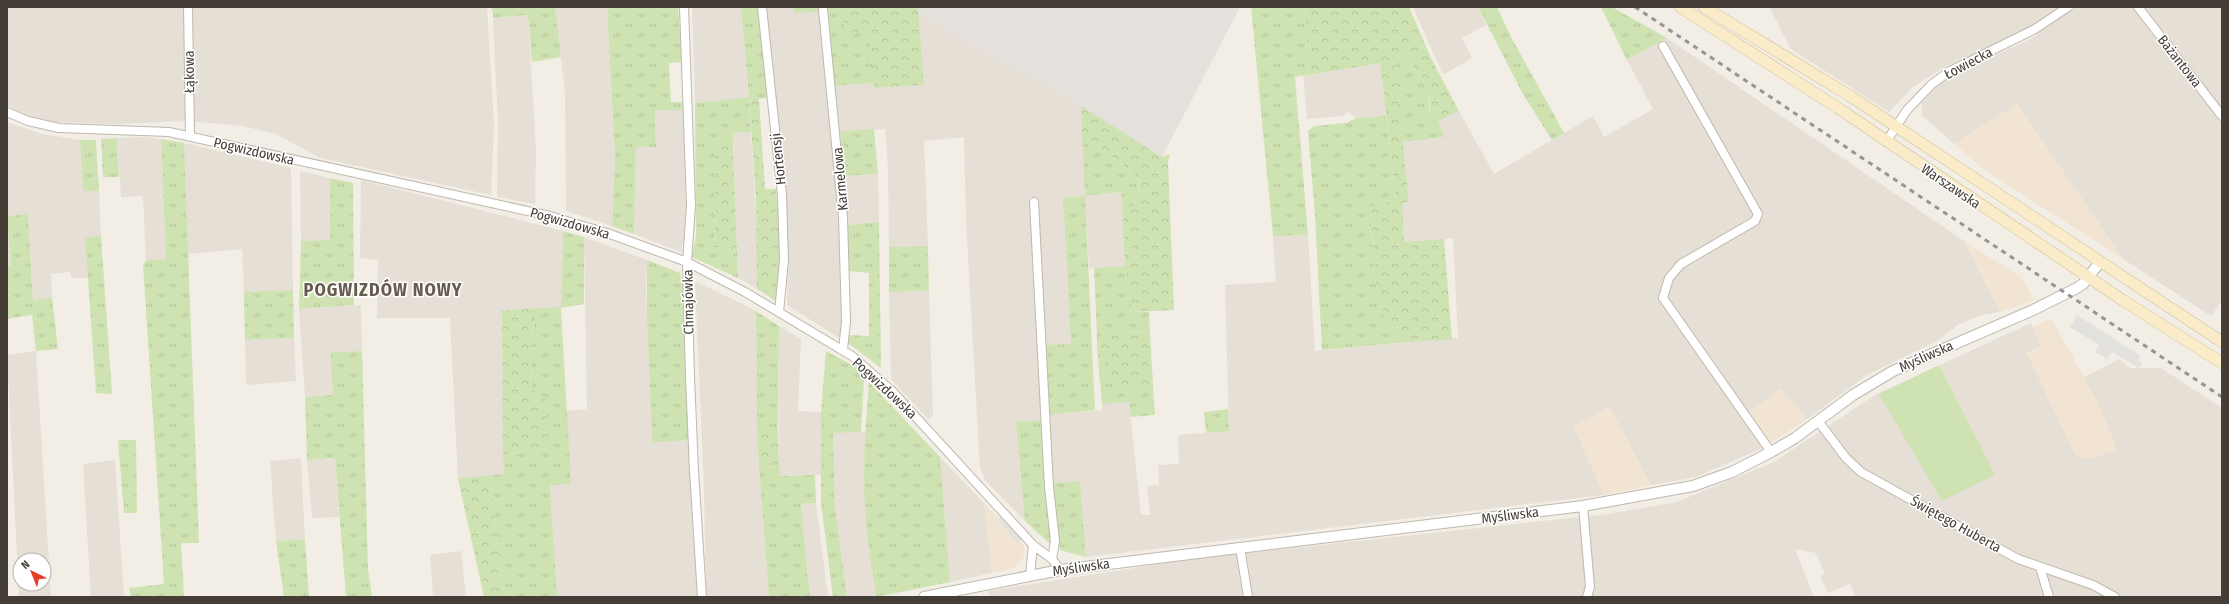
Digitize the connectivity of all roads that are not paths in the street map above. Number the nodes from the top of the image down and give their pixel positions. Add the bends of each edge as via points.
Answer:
1 (188, 7) edge
2 (684, 7) edge
3 (762, 7) edge
4 (1680, 7) edge
5 (1704, 7) edge
6 (2068, 7) edge
7 (2138, 7) edge
8 (823, 9) dead end
9 (1663, 46) dead end
10 (7, 112) edge
11 (2222, 116) edge
12 (1896, 127) junction
13 (190, 136) junction
14 (1886, 142) junction
15 (1034, 202) dead end
16 (687, 262) junction
17 (2100, 262) junction
18 (2088, 277) junction
19 (779, 312) junction
20 (2222, 342) edge
21 (843, 350) junction
22 (2222, 363) edge
23 (1818, 421) junction
24 (1771, 452) junction
25 (1583, 506) junction
26 (1034, 544) junction
27 (1240, 547) junction
28 (1052, 559) junction
29 (2040, 567) junction
30 (1060, 570) junction
31 (1030, 575) junction
32 (702, 597) edge
33 (924, 597) edge
34 (1248, 597) edge
35 (1587, 597) edge
36 (2049, 597) edge
37 (2115, 597) edge

1 - 13 street, Łąkowa
2 - 16 street, Chmajówka via 691,205
3 - 19 street, Hortensji via 782,194 784,260
4 - 14 main road, Warszawska
5 - 12 main road, Warszawska
6 - 12 street, Łowiecka via 2034,29 1950,71 1919,96
7 - 11 street, Bażantowa
8 - 21 street, Karmelowa via 843,217 846,321
9 - 24 street via 1758,214 1755,221 1681,264 1669,278 1663,298
10 - 13 street, Pogwizdowska via 28,121 59,128 154,130
12 - 14 street, Łowiecka
12 - 17 main road, Warszawska
13 - 16 street, Pogwizdowska via 550,216 607,233
14 - 18 main road, Warszawska
15 - 28 street via 1048,479 1055,541
16 - 19 street, Pogwizdowska
16 - 32 street, Chmajówka via 694,471
17 - 18 street, Myśliwska
17 - 20 main road, Warszawska
18 - 22 main road, Warszawska
18 - 23 street, Myśliwska via 2075,290 2044,305 1893,370
19 - 21 street, Pogwizdowska
21 - 26 street, Pogwizdowska via 887,386
23 - 24 street, Myśliwska
23 - 29 street, Świętego Huberta via 1846,458 1861,472 2018,559
24 - 25 street, Myśliwska via 1732,472 1693,486
25 - 27 street, Myśliwska
25 - 35 street via 1590,587
26 - 28 street, Pogwizdowska
26 - 31 street
27 - 30 street, Myśliwska
27 - 34 street
28 - 30 street, Pogwizdowska
29 - 36 street
29 - 37 street, Świętego Huberta via 2092,585
30 - 31 street, Myśliwska
31 - 33 street, Myśliwska

